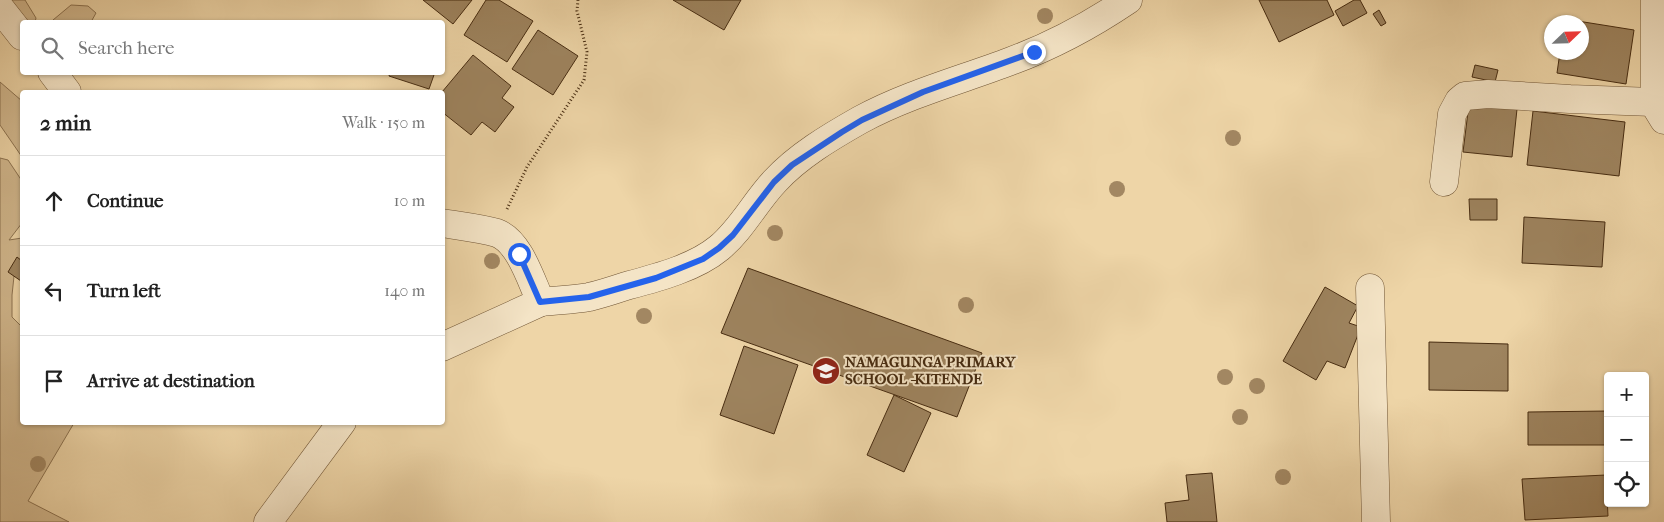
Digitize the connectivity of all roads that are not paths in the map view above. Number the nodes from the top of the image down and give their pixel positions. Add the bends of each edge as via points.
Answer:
1 (1128, 0) edge
2 (1655, 0) edge
3 (0, 8) edge
4 (20, 33) edge
5 (54, 75) edge
6 (66, 90) edge
7 (1658, 111) edge
8 (1444, 182) dead end
9 (445, 224) edge
10 (1370, 288) dead end
11 (540, 302) junction
12 (445, 346) edge
13 (340, 425) edge
14 (268, 522) edge
15 (1376, 522) edge

1 - 11 street via 1102,18 1053,43 923,92 842,132 792,165 774,182 733,235 703,259 656,278 589,297
2 - 7 street
3 - 4 street
5 - 6 street
7 - 8 street via 1570,99 1488,94 1465,96 1452,114
9 - 11 street via 498,234 511,242
10 - 15 street
11 - 12 street
13 - 14 street

